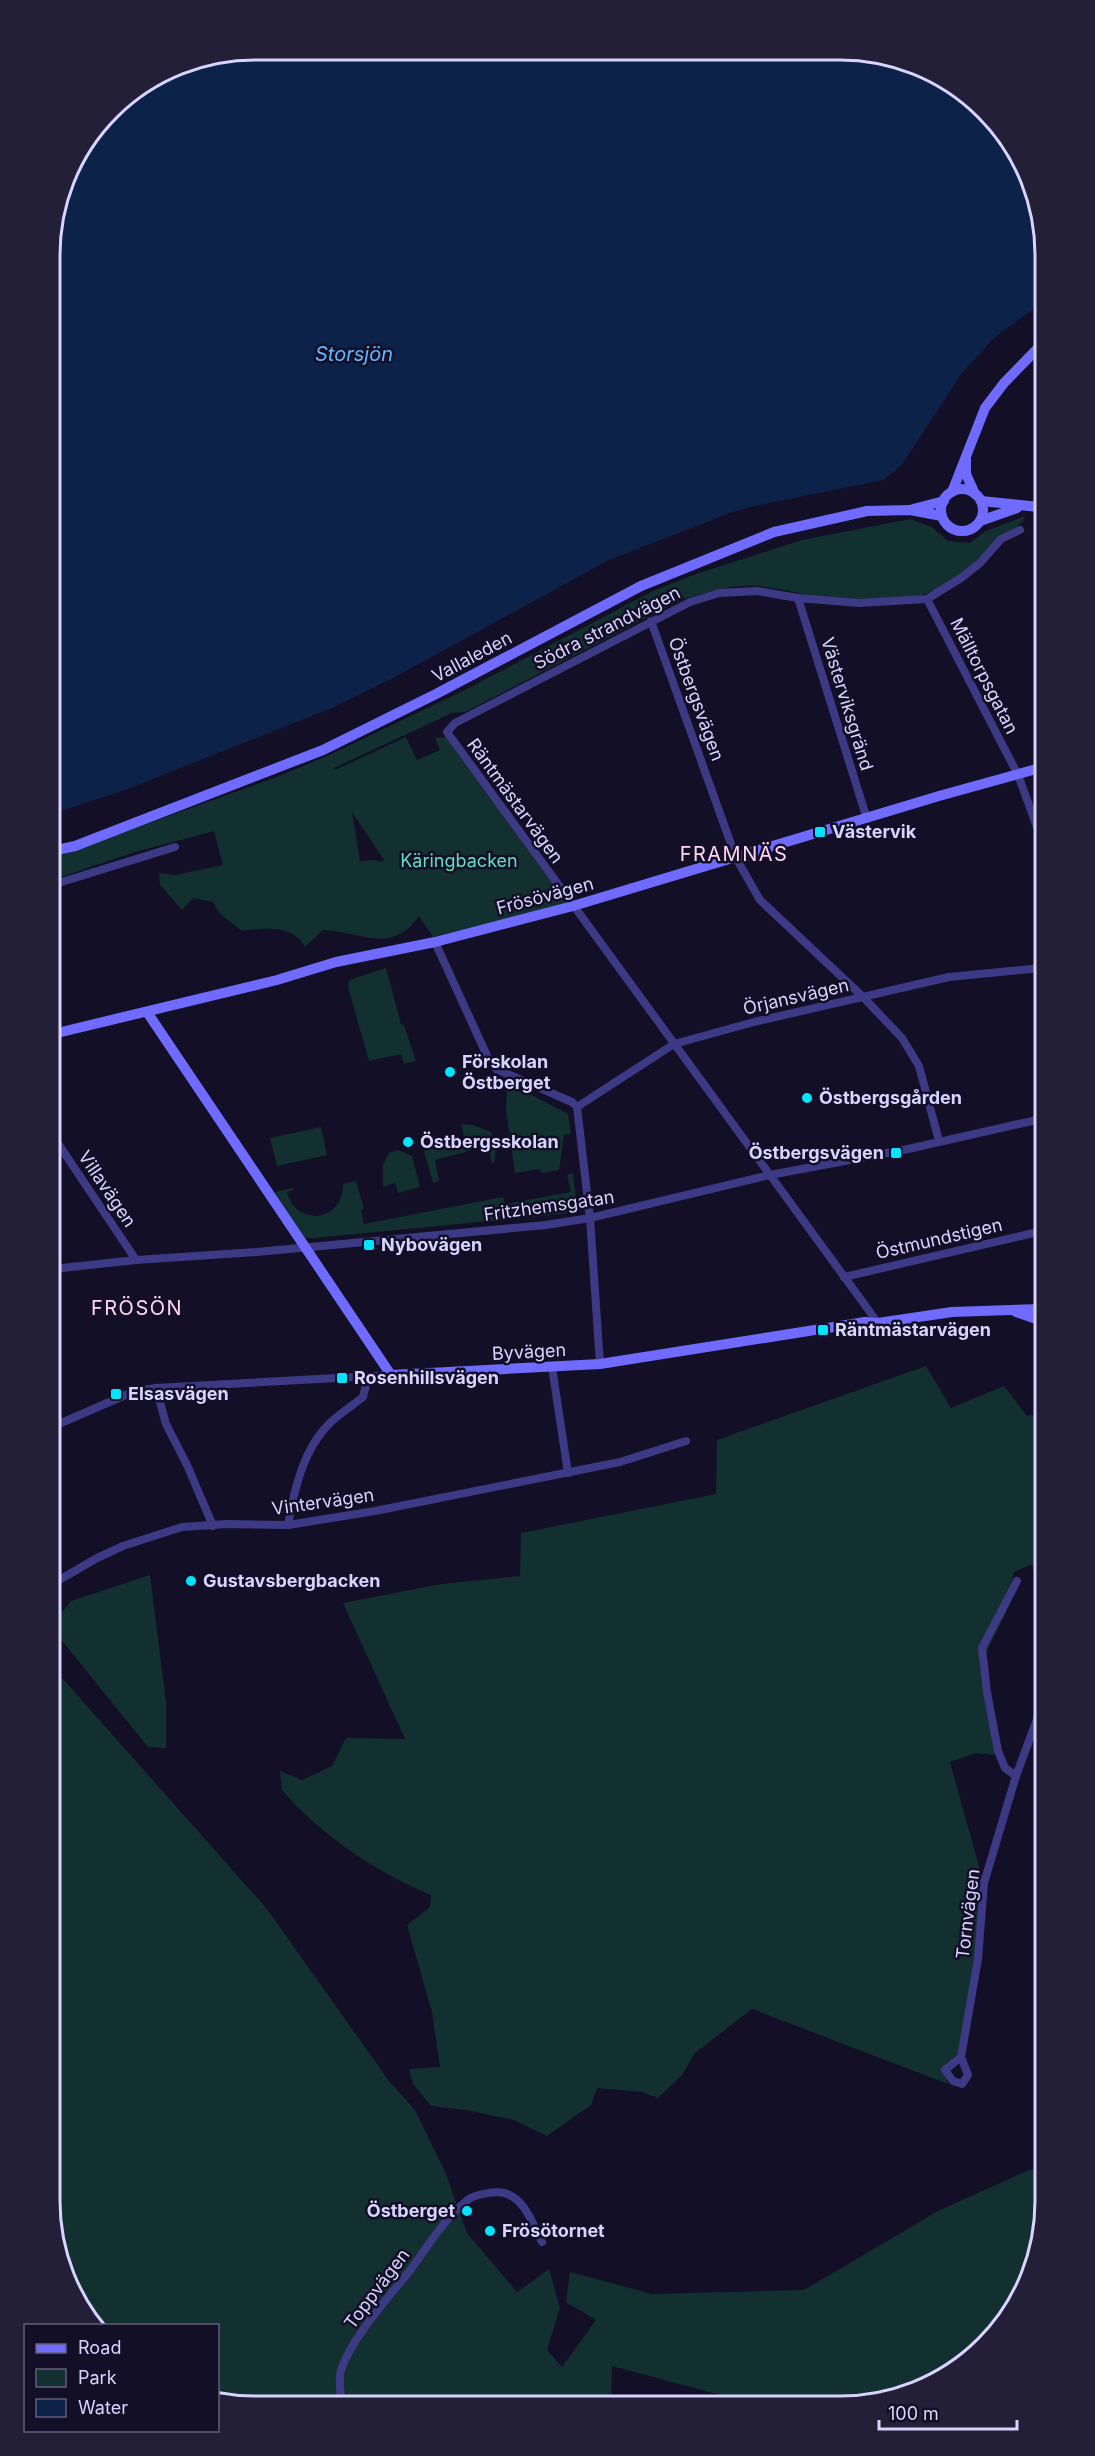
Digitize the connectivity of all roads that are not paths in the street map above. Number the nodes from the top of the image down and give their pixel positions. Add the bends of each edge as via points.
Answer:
1 (1035, 351) edge
2 (966, 455) junction
3 (952, 492) junction
4 (978, 497) junction
5 (944, 501) junction
6 (1023, 506) junction
7 (1035, 507) edge
8 (910, 510) junction
9 (942, 516) junction
10 (980, 521) junction
11 (1020, 530) dead end
12 (798, 598) junction
13 (927, 599) junction
14 (651, 621) junction
15 (447, 732) joint
16 (1035, 770) edge
17 (1018, 775) junction
18 (867, 819) junction
19 (1035, 819) edge
20 (175, 847) dead end
21 (60, 849) edge
22 (736, 858) junction
23 (60, 883) edge
24 (573, 906) junction
25 (435, 942) junction
26 (1035, 969) edge
27 (862, 996) junction
28 (147, 1012) junction
29 (60, 1032) edge
30 (674, 1044) junction
31 (577, 1107) junction
32 (1035, 1120) edge
33 (939, 1140) junction
34 (60, 1146) edge
35 (770, 1175) junction
36 (590, 1218) junction
37 (1035, 1233) edge
38 (305, 1247) junction
39 (136, 1260) junction
40 (60, 1268) edge
41 (844, 1277) junction
42 (1035, 1309) edge
43 (1010, 1311) junction
44 (1035, 1319) edge
45 (878, 1323) junction
46 (600, 1364) junction
47 (552, 1367) junction
48 (391, 1375) junction
49 (368, 1377) junction
50 (156, 1388) junction
51 (60, 1423) edge
52 (686, 1441) dead end
53 (568, 1473) junction
54 (288, 1525) junction
55 (213, 1526) junction
56 (60, 1580) edge
57 (1017, 1581) dead end
58 (1035, 1725) edge
59 (1016, 1776) junction
60 (961, 2057) dead end
61 (542, 2242) dead end
62 (341, 2396) edge

1 - 2 street via 985,408
2 - 3 street
2 - 4 street via 966,474
3 - 4 street via 963,489
3 - 5 street
4 - 6 street
4 - 10 street via 983,508
5 - 8 street, Vallaleden
5 - 9 street
6 - 7 street
6 - 10 street
8 - 9 street, Vallaleden
8 - 21 street, Vallaleden via 867,511 774,532 641,586 323,750
9 - 10 street via 951,528 962,531 974,528
11 - 13 street, Södra strandvägen via 1001,539 980,563
12 - 13 street, Södra strandvägen via 859,603
12 - 14 street, Södra strandvägen via 757,591 719,593
12 - 18 street, Västerviksgränd
13 - 17 street, Mälltorpsgatan
14 - 15 street, Södra strandvägen via 455,723
14 - 22 street, Östbergsvägen
15 - 24 street, Räntmästarvägen
16 - 17 street, Frösövägen
17 - 18 street, Frösövägen
17 - 19 street, Mälltorpsgatan
18 - 22 street, Frösövägen
20 - 23 street
22 - 24 street, Frösövägen
22 - 27 street, Östbergsvägen via 760,900
24 - 25 street, Frösövägen
24 - 30 street, Räntmästarvägen
25 - 28 street, Frösövägen via 336,962
25 - 31 street via 496,1069
26 - 27 street, Örjansvägen via 949,977
27 - 30 street, Örjansvägen
27 - 33 street, Östbergsvägen via 912,1051
28 - 29 street, Frösövägen
28 - 38 street
30 - 31 street, Örjansvägen
30 - 35 street, Räntmästarvägen
31 - 36 street
32 - 33 street, Fritzhemsgatan
33 - 35 street, Fritzhemsgatan
34 - 39 street, Villavägen
35 - 36 street, Fritzhemsgatan
35 - 41 street, Räntmästarvägen
36 - 38 street, Fritzhemsgatan
36 - 46 street
37 - 41 street, Östmundstigen
38 - 39 street, Fritzhemsgatan
38 - 48 street
39 - 40 street, Fritzhemsgatan
41 - 45 street, Räntmästarvägen
42 - 43 street, Byvägen
43 - 44 street, Byvägen
43 - 45 street, Byvägen via 952,1312
45 - 46 street, Byvägen
46 - 47 street, Byvägen
47 - 48 street, Byvägen
47 - 53 street
48 - 49 street, Byvägen
49 - 50 street, Byvägen
49 - 54 street via 363,1397 320,1434 294,1491
50 - 51 street, Byvägen via 135,1391
50 - 55 street via 165,1424
52 - 53 street, Vintervägen
53 - 54 street, Vintervägen
54 - 55 street, Vintervägen
55 - 56 street, Vintervägen via 182,1527 147,1536
57 - 59 street via 982,1648 998,1751 1005,1768
58 - 59 street, Tornvägen
59 - 60 street, Tornvägen via 984,1883 978,1959
61 - 62 street, Toppvägen via 524,2206 510,2194 472,2197 441,2228 358,2338 341,2371

